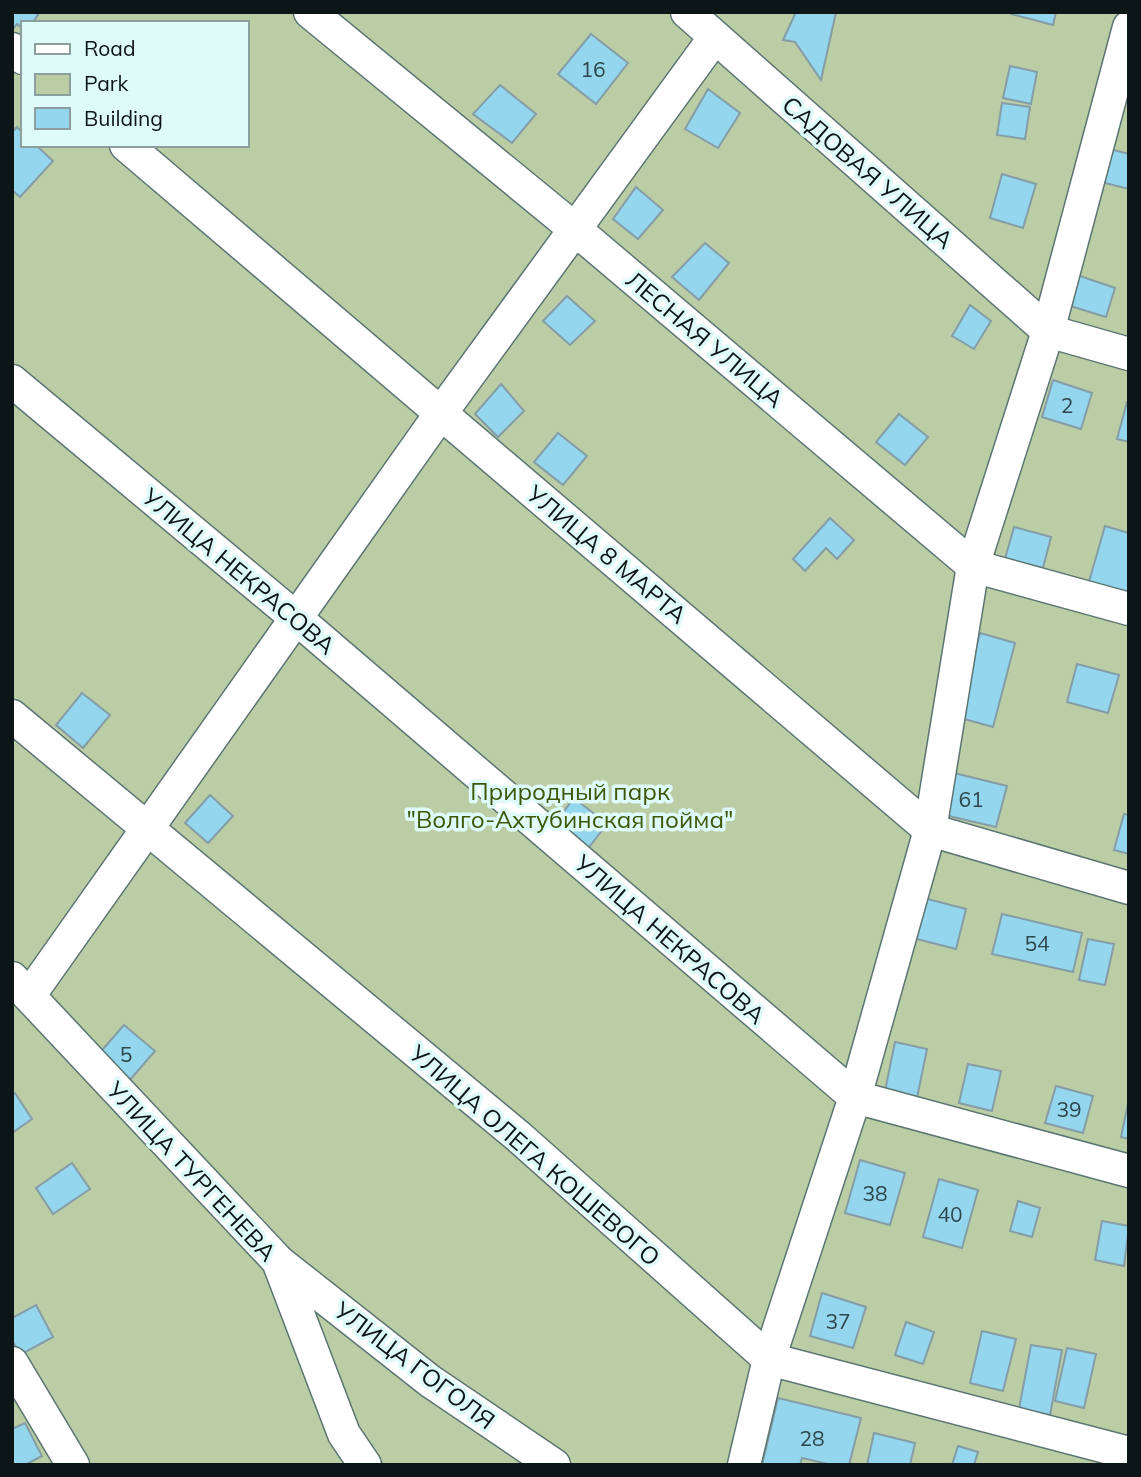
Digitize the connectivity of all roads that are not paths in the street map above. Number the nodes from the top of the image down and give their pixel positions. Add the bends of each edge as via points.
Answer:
1 (310, 12) edge
2 (687, 12) edge
3 (1129, 27) edge
4 (715, 37) junction
5 (1118, 113) edge
6 (128, 147) edge
7 (576, 230) junction
8 (1048, 331) junction
9 (1129, 354) edge
10 (12, 381) edge
11 (441, 413) junction
12 (973, 566) junction
13 (1129, 609) edge
14 (296, 618) junction
15 (12, 716) edge
16 (147, 828) junction
17 (930, 830) junction
18 (1129, 888) edge
19 (21, 987) edge
20 (855, 1097) junction
21 (1129, 1171) edge
22 (278, 1261) junction
23 (769, 1359) junction
24 (12, 1363) edge
25 (1129, 1454) edge
26 (73, 1465) edge
27 (365, 1465) edge
28 (554, 1465) edge
29 (744, 1465) edge

1 - 7 street, ЛЕСНАЯ УЛИЦА
2 - 4 street, САДОВАЯ УЛИЦА
3 - 5 street
4 - 7 street
4 - 8 street, САДОВАЯ УЛИЦА
5 - 8 street
6 - 11 street, УЛИЦА 8 МАРТА
7 - 11 street
7 - 12 street, ЛЕСНАЯ УЛИЦА
8 - 9 street
8 - 12 street
10 - 14 street, УЛИЦА НЕКРАСОВА
11 - 14 street
11 - 17 street, УЛИЦА 8 МАРТА
12 - 13 street, ЛЕСНАЯ УЛИЦА
12 - 17 street
14 - 16 street
14 - 20 street, УЛИЦА НЕКРАСОВА
15 - 16 street, УЛИЦА ОЛЕГА КОШЕВОГО
16 - 19 street
16 - 23 street, УЛИЦА ОЛЕГА КОШЕВОГО via 519,1137
17 - 18 street, УЛИЦА 8 МАРТА
17 - 20 street
19 - 22 street, УЛИЦА ТУРГЕНЕВА
20 - 21 street, УЛИЦА НЕКРАСОВА
20 - 23 street
22 - 27 street, УЛИЦА ТУРГЕНЕВА via 344,1434
22 - 28 street, УЛИЦА ГОГОЛЯ via 430,1381
23 - 25 street, УЛИЦА ОЛЕГА КОШЕВОГО
23 - 29 street
24 - 26 street

